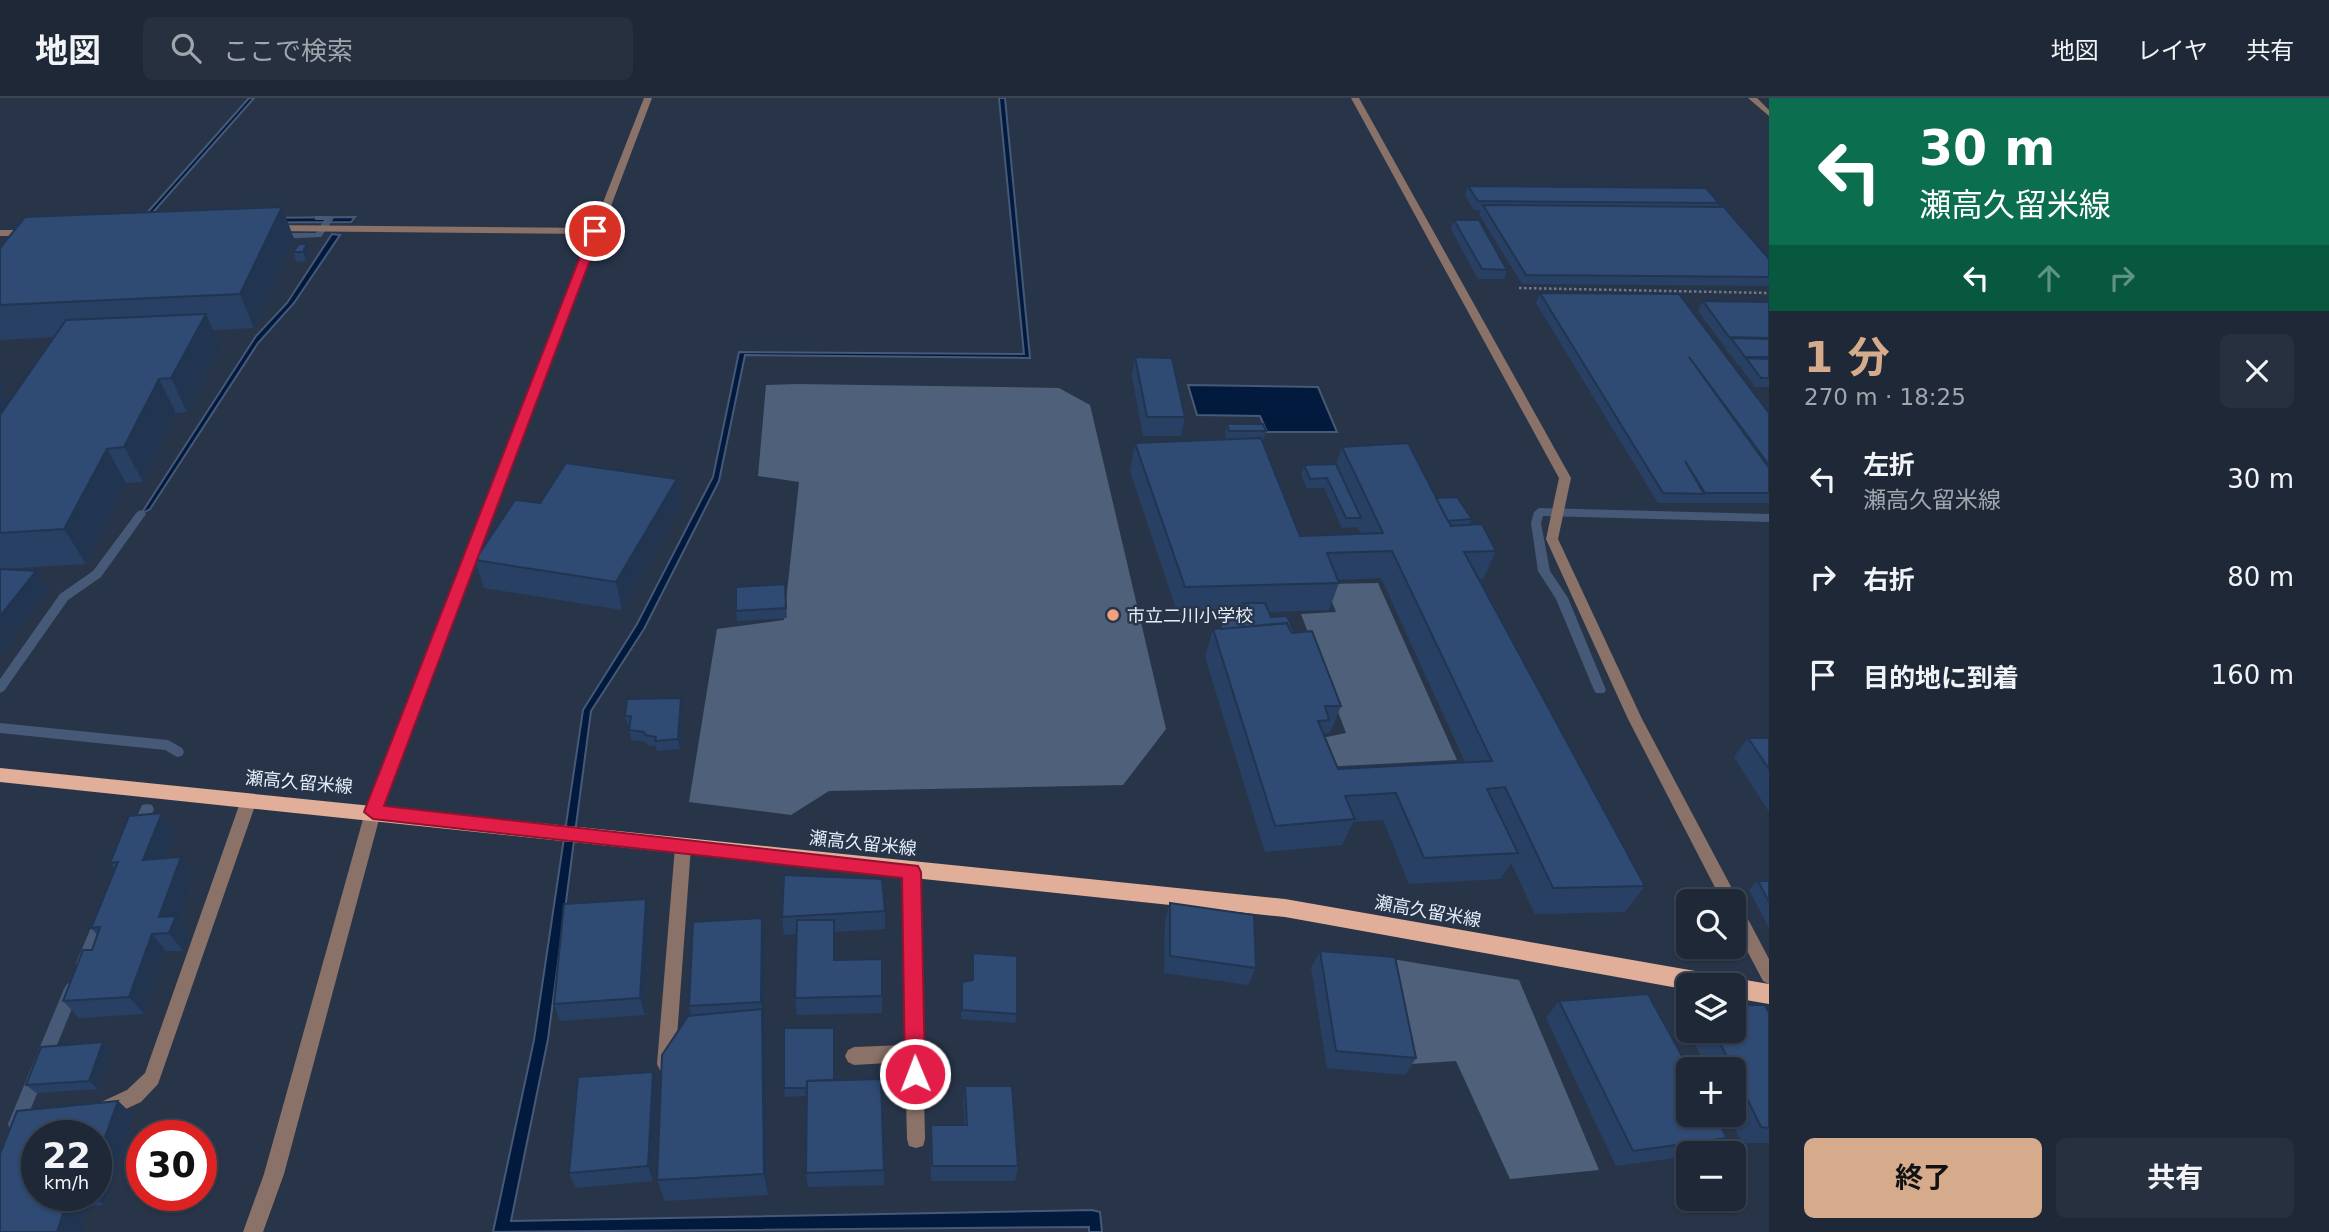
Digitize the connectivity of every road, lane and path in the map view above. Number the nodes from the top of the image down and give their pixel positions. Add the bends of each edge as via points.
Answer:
1 (648, 98) edge
2 (1355, 98) edge
3 (1752, 98) edge
4 (1769, 114) edge
5 (259, 228) edge
6 (595, 231) junction
7 (43, 232) edge
8 (0, 233) edge
9 (1519, 288) dead end
10 (1769, 293) edge
11 (0, 775) edge
12 (249, 800) junction
13 (373, 812) junction
14 (683, 847) junction
15 (911, 872) junction
16 (1724, 889) edge
17 (1746, 932) edge
18 (1769, 976) edge
19 (1676, 978) edge
20 (1746, 990) edge
21 (1769, 994) edge
22 (915, 1053) junction
23 (854, 1056) dead end
24 (666, 1064) edge
25 (82, 1111) edge
26 (916, 1139) dead end
27 (253, 1232) edge

1 - 6 street
2 - 16 street via 1565,478 1552,539 1635,719
3 - 4 street
5 - 6 street
6 - 13 street
7 - 8 street
9 - 10 path
11 - 12 main road, 瀬高久留米線
12 - 13 main road, 瀬高久留米線
12 - 25 street via 152,1078 134,1096 104,1110
13 - 14 main road, 瀬高久留米線
13 - 27 street via 274,1174
14 - 15 main road, 瀬高久留米線
14 - 24 street
15 - 19 main road, 瀬高久留米線 via 1285,908
15 - 22 street
17 - 18 street
20 - 21 main road
22 - 23 street
22 - 26 street

